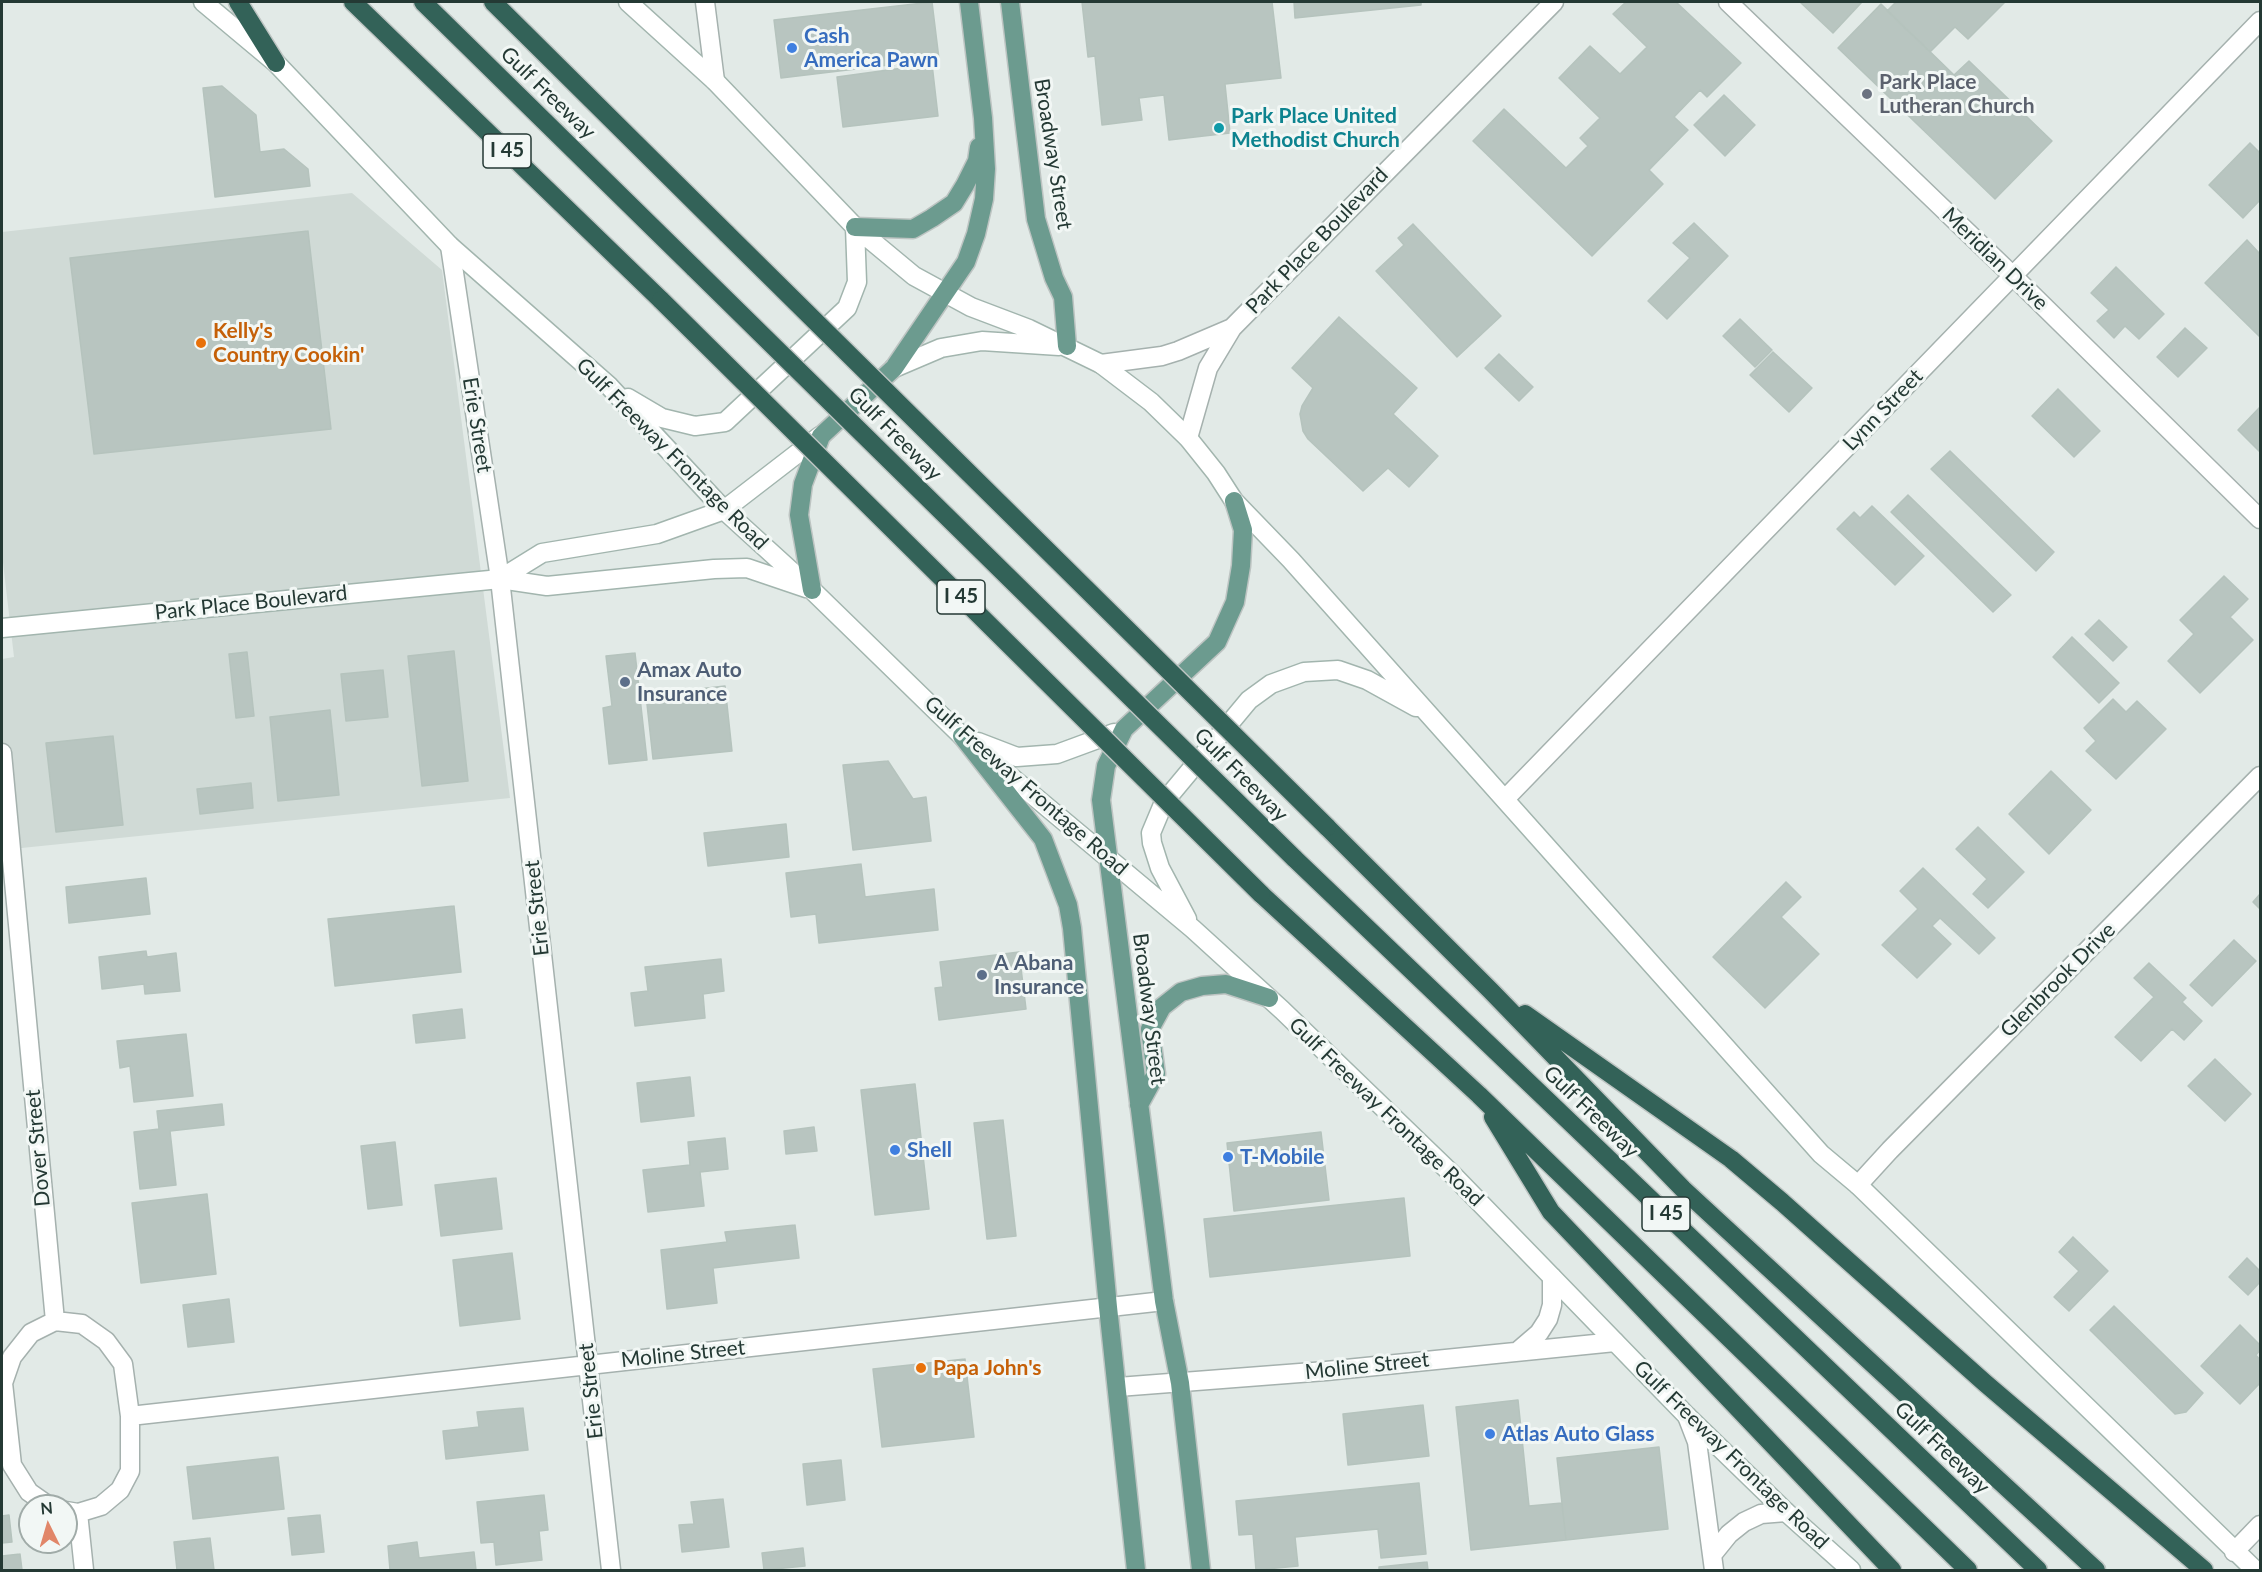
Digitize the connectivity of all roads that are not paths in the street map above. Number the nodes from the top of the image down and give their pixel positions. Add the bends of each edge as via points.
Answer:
1 (203, 2) edge
2 (238, 2) edge
3 (353, 2) edge
4 (423, 2) edge
5 (493, 2) edge
6 (628, 2) edge
7 (705, 2) edge
8 (969, 2) edge
9 (1010, 2) edge
10 (1554, 2) edge
11 (1728, 2) edge
12 (2260, 21) edge
13 (276, 63) junction
14 (715, 81) junction
15 (982, 118) junction
16 (855, 227) junction
17 (450, 246) junction
18 (2013, 276) junction
19 (945, 293) junction
20 (1232, 328) junction
21 (1067, 346) junction
22 (1101, 364) junction
23 (894, 368) junction
24 (609, 386) junction
25 (821, 436) junction
26 (1188, 438) junction
27 (1234, 501) junction
28 (723, 510) junction
29 (2260, 519) edge
30 (500, 579) junction
31 (812, 590) junction
32 (2, 628) edge
33 (1428, 714) junction
34 (1124, 729) junction
35 (962, 736) junction
36 (2, 753) edge
37 (2260, 776) edge
38 (1505, 799) junction
39 (1107, 856) junction
40 (1193, 928) junction
41 (1491, 991) junction
42 (1269, 998) junction
43 (1479, 1095) junction
44 (1139, 1105) junction
45 (1858, 1185) junction
46 (1552, 1277) junction
47 (1164, 1301) junction
48 (1108, 1307) junction
49 (55, 1321) junction
50 (1615, 1342) junction
51 (1518, 1351) junction
52 (588, 1365) junction
53 (1180, 1383) junction
54 (1118, 1387) junction
55 (130, 1416) junction
56 (1687, 1416) junction
57 (5, 1429) edge
58 (32, 1494) edge
59 (78, 1511) edge
60 (1786, 1512) junction
61 (2260, 1525) edge
62 (78, 1541) edge
63 (2234, 1552) junction
64 (1713, 1563) edge
65 (84, 1570) edge
66 (610, 1570) edge
67 (1136, 1570) edge
68 (1201, 1570) edge
69 (1851, 1570) edge
70 (1892, 1570) edge
71 (1968, 1570) edge
72 (2038, 1570) edge
73 (2096, 1570) edge
74 (2204, 1570) edge
75 (2255, 1570) edge

1 - 13 street, Gulf Freeway Frontage Road
2 - 13 highway
3 - 43 highway, I 45, bridge via 661,300 1261,894
4 - 72 highway, Gulf Freeway / I 45, bridge via 1294,858
5 - 41 highway, Gulf Freeway / I 45, bridge
6 - 14 street
7 - 14 street
8 - 15 main road
9 - 21 main road, Broadway Street via 1036,219 1063,297
10 - 20 street, Park Place Boulevard
11 - 18 street, Meridian Drive
12 - 18 street, Lynn Street
13 - 17 street, Gulf Freeway Frontage Road
14 - 16 street
15 - 16 main road via 977,161 954,203 913,229
15 - 19 main road via 984,199 966,262
16 - 19 street via 914,276
16 - 24 street via 857,282 847,308 724,422 695,426 662,418
17 - 24 street, Gulf Freeway Frontage Road
17 - 30 street, Erie Street
18 - 29 street, Meridian Drive
18 - 38 street, Lynn Street
19 - 21 street
19 - 23 main road
20 - 22 street, Park Place Boulevard via 1162,356
20 - 26 street, Park Place Boulevard via 1208,368
21 - 22 street
21 - 23 street via 982,341 941,348
22 - 26 street via 1151,402
23 - 25 main road
24 - 28 street, Gulf Freeway Frontage Road
25 - 28 street, Park Place Boulevard
25 - 31 main road via 803,484 799,515
26 - 27 street
27 - 33 street
27 - 34 main road, Broadway Street via 1243,530 1241,566 1235,602 1217,642
28 - 30 street, Park Place Boulevard via 657,534 542,553
28 - 31 street, Gulf Freeway Frontage Road
30 - 31 street, Park Place Boulevard via 547,586 747,568
30 - 32 street, Park Place Boulevard
30 - 52 street, Erie Street
31 - 35 street, Gulf Freeway Frontage Road
33 - 38 street
33 - 40 street via 1367,680 1338,670 1304,672 1271,684 1249,700 1164,802 1151,833 1160,868
34 - 35 street via 1057,754 1017,757
34 - 39 main road, Broadway Street via 1106,766 1101,800
35 - 39 street, Gulf Freeway Frontage Road
35 - 48 main road via 1043,839 1068,905
36 - 49 street, Dover Street
37 - 45 street, Glenbrook Drive
38 - 45 street via 1821,1154
39 - 40 street, Gulf Freeway Frontage Road
39 - 44 main road, Broadway Street
40 - 42 street, Gulf Freeway Frontage Road
41 - 73 highway, Gulf Freeway / I 45 via 1683,1189
41 - 74 highway via 1731,1159
42 - 44 main road via 1226,984 1180,992 1162,1007 1150,1029 1156,1074
42 - 46 street, Gulf Freeway Frontage Road via 1452,1174
43 - 70 highway via 1551,1212
43 - 71 highway, I 45
44 - 47 main road, Broadway Street
45 - 63 street
46 - 50 street, Gulf Freeway Frontage Road
46 - 51 street via 1548,1319 1539,1333
47 - 48 street, Moline Street
47 - 53 main road, Broadway Street
48 - 52 street, Moline Street
48 - 54 main road
49 - 55 street via 82,1324 106,1341 123,1364
49 - 57 street via 31,1333 12,1357 3,1383
50 - 51 street, Moline Street
50 - 56 street, Gulf Freeway Frontage Road
51 - 53 street, Moline Street
52 - 55 street, Moline Street
52 - 66 street, Erie Street
53 - 54 street, Moline Street
53 - 68 main road, Broadway Street
54 - 67 main road
55 - 59 street via 130,1471 120,1490 102,1506
56 - 60 street, Gulf Freeway Frontage Road
56 - 64 street via 1697,1442
57 - 58 street via 12,1465
60 - 64 street via 1761,1514 1744,1522 1729,1534
60 - 69 street, Gulf Freeway Frontage Road
61 - 63 street
62 - 65 street
63 - 75 street

